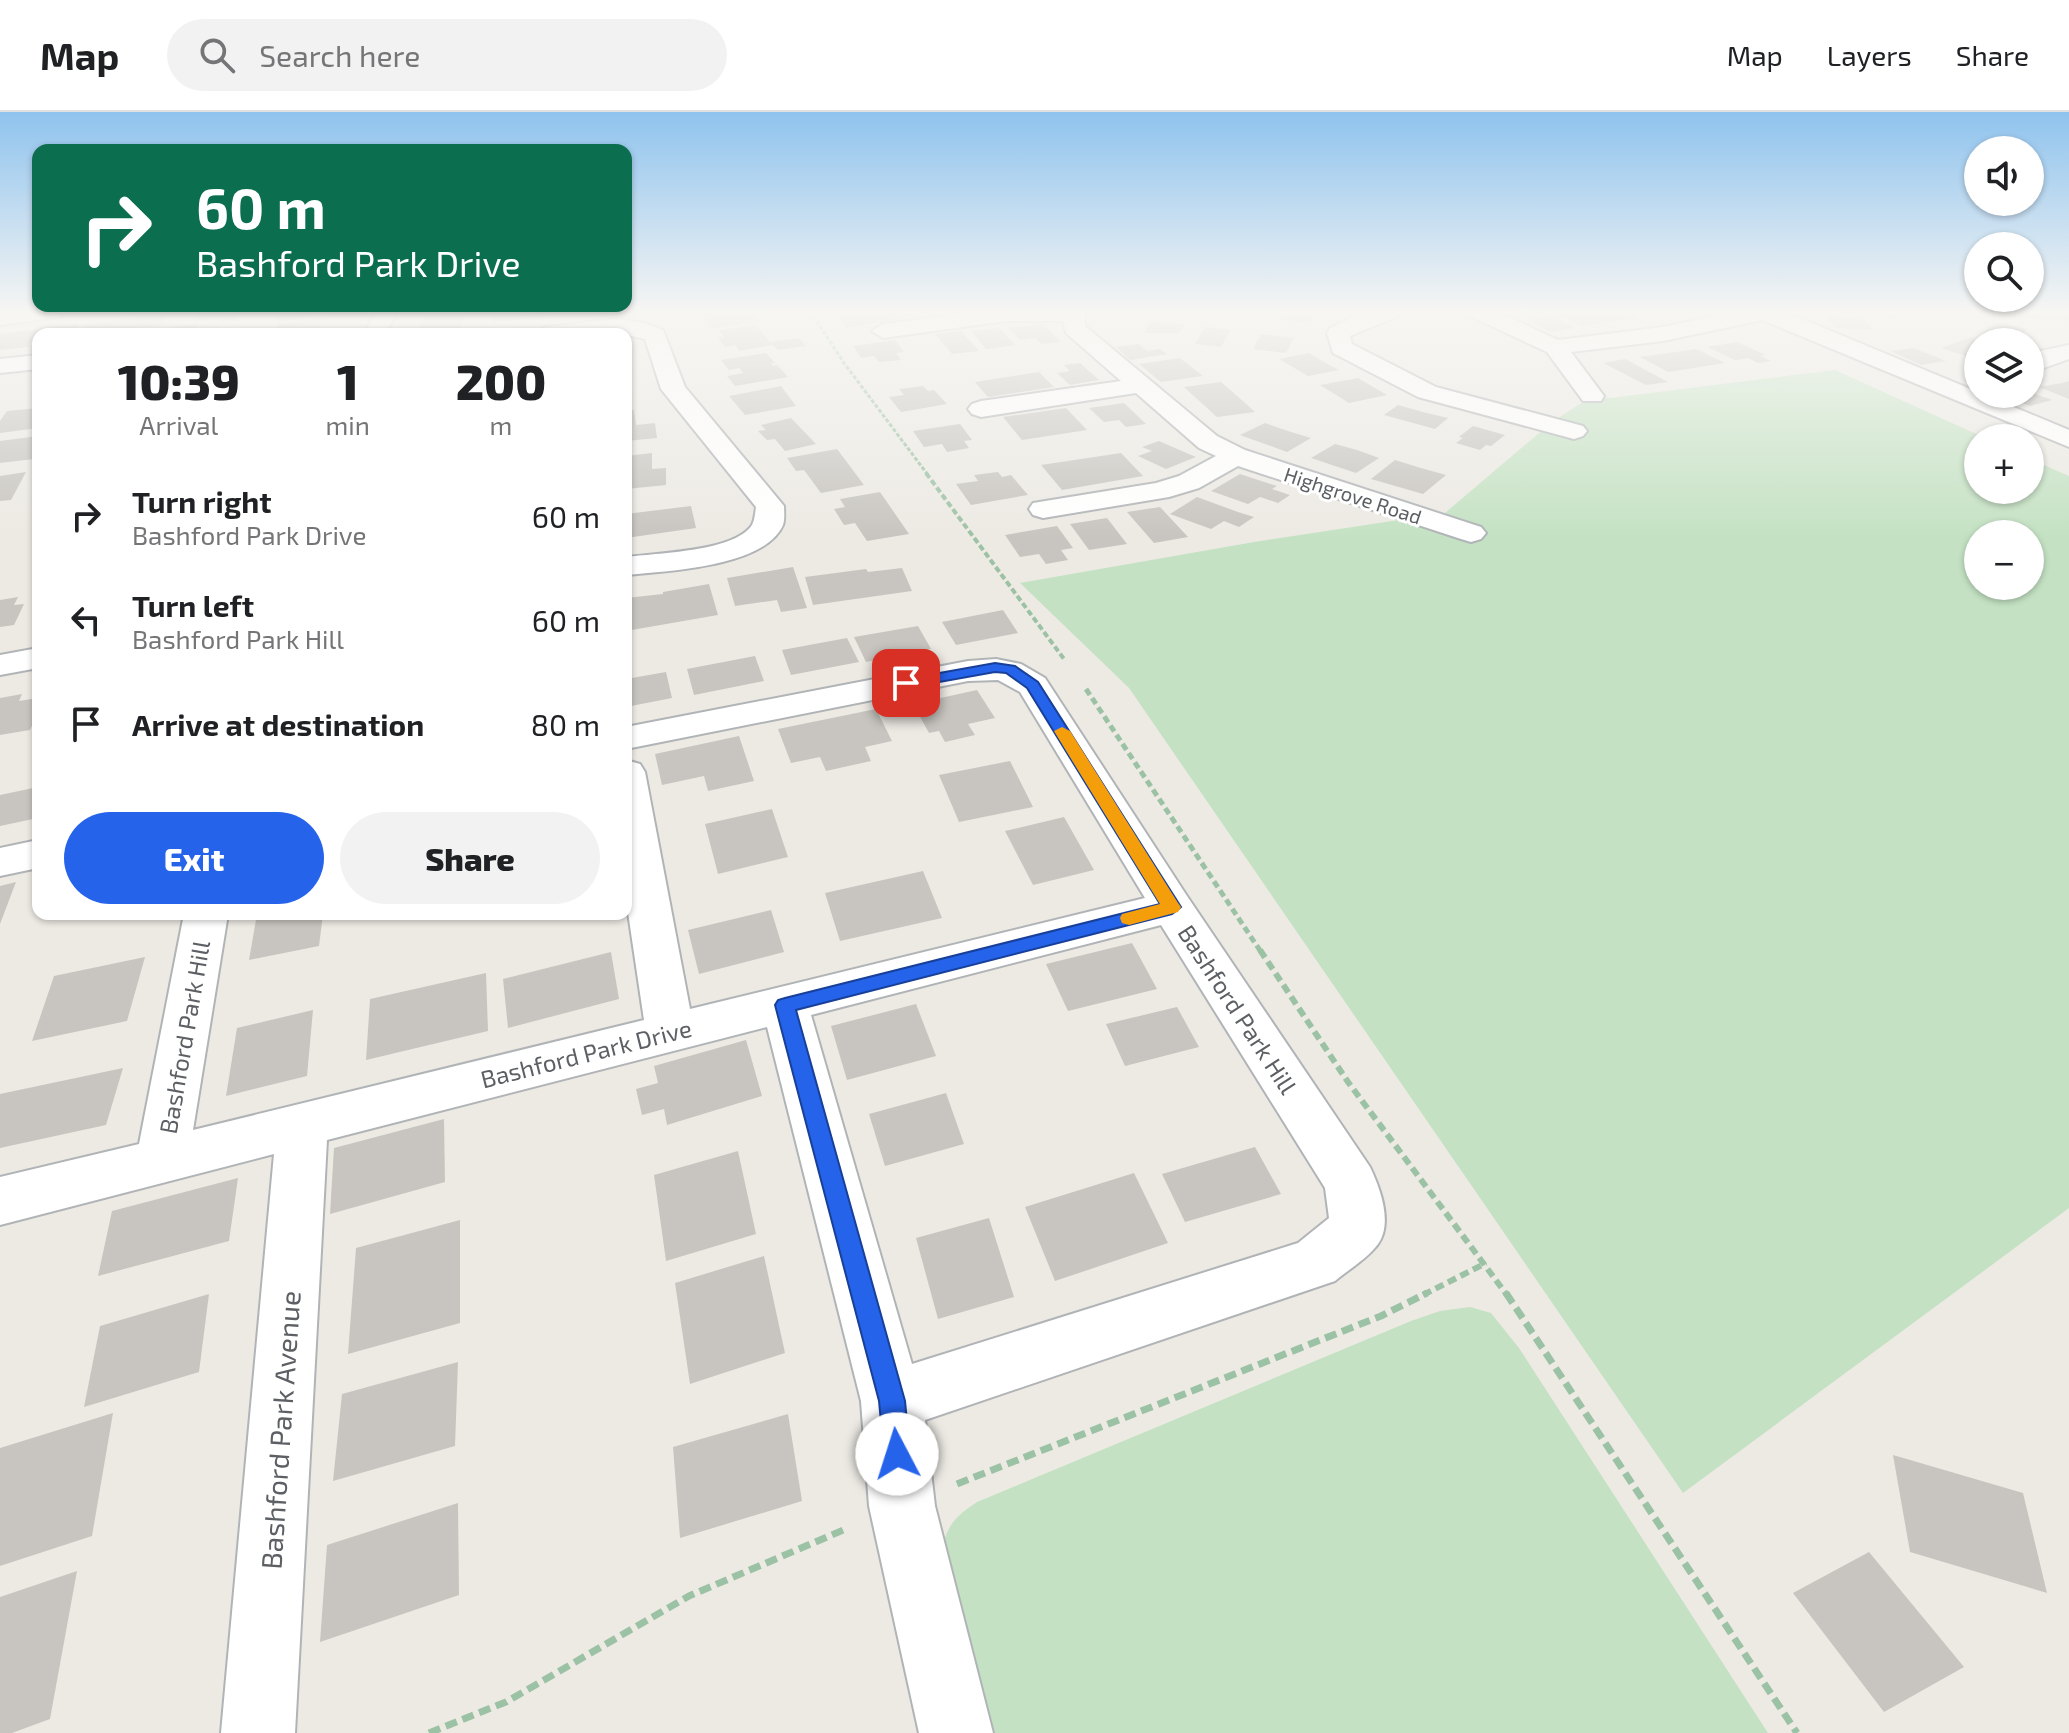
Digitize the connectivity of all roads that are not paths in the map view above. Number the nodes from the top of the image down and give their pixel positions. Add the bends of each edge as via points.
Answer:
1 (672, 387) edge
2 (1129, 387) edge
3 (1142, 387) edge
4 (1417, 387) edge
5 (1585, 387) edge
6 (1947, 387) edge
7 (1592, 396) dead end
8 (981, 409) dead end
9 (1574, 431) dead end
10 (2069, 439) edge
11 (1236, 456) junction
12 (1048, 500) dead end
13 (1471, 533) dead end
14 (632, 565) edge
15 (32, 659) edge
16 (0, 665) edge
17 (632, 737) edge
18 (632, 807) edge
19 (32, 855) edge
20 (0, 862) edge
21 (1172, 907) junction
22 (205, 920) edge
23 (785, 1005) junction
24 (670, 1031) junction
25 (302, 1126) junction
26 (162, 1159) junction
27 (0, 1201) edge
28 (892, 1401) junction
29 (258, 1733) edge
30 (956, 1733) edge

1 - 14 street via 770,506 773,517 753,542
2 - 8 street
3 - 11 street, Highgrove Road via 1208,442
4 - 9 street
5 - 7 street
6 - 10 street
11 - 12 street via 1189,482 1159,491
11 - 13 street, Highgrove Road
15 - 16 street
17 - 21 street, Bashford Park Hill via 968,671 1010,669 1033,685
18 - 24 street
19 - 20 street
21 - 23 street, Bashford Park Drive
21 - 28 street, Bashford Park Hill via 1351,1183 1358,1228 1315,1263
22 - 26 street, Bashford Park Hill
23 - 24 street, Bashford Park Drive
23 - 28 street
24 - 25 street, Bashford Park Drive
25 - 26 street, Bashford Park Drive
25 - 29 street, Bashford Park Avenue
26 - 27 street, Bashford Park Drive
28 - 30 street via 902,1506

